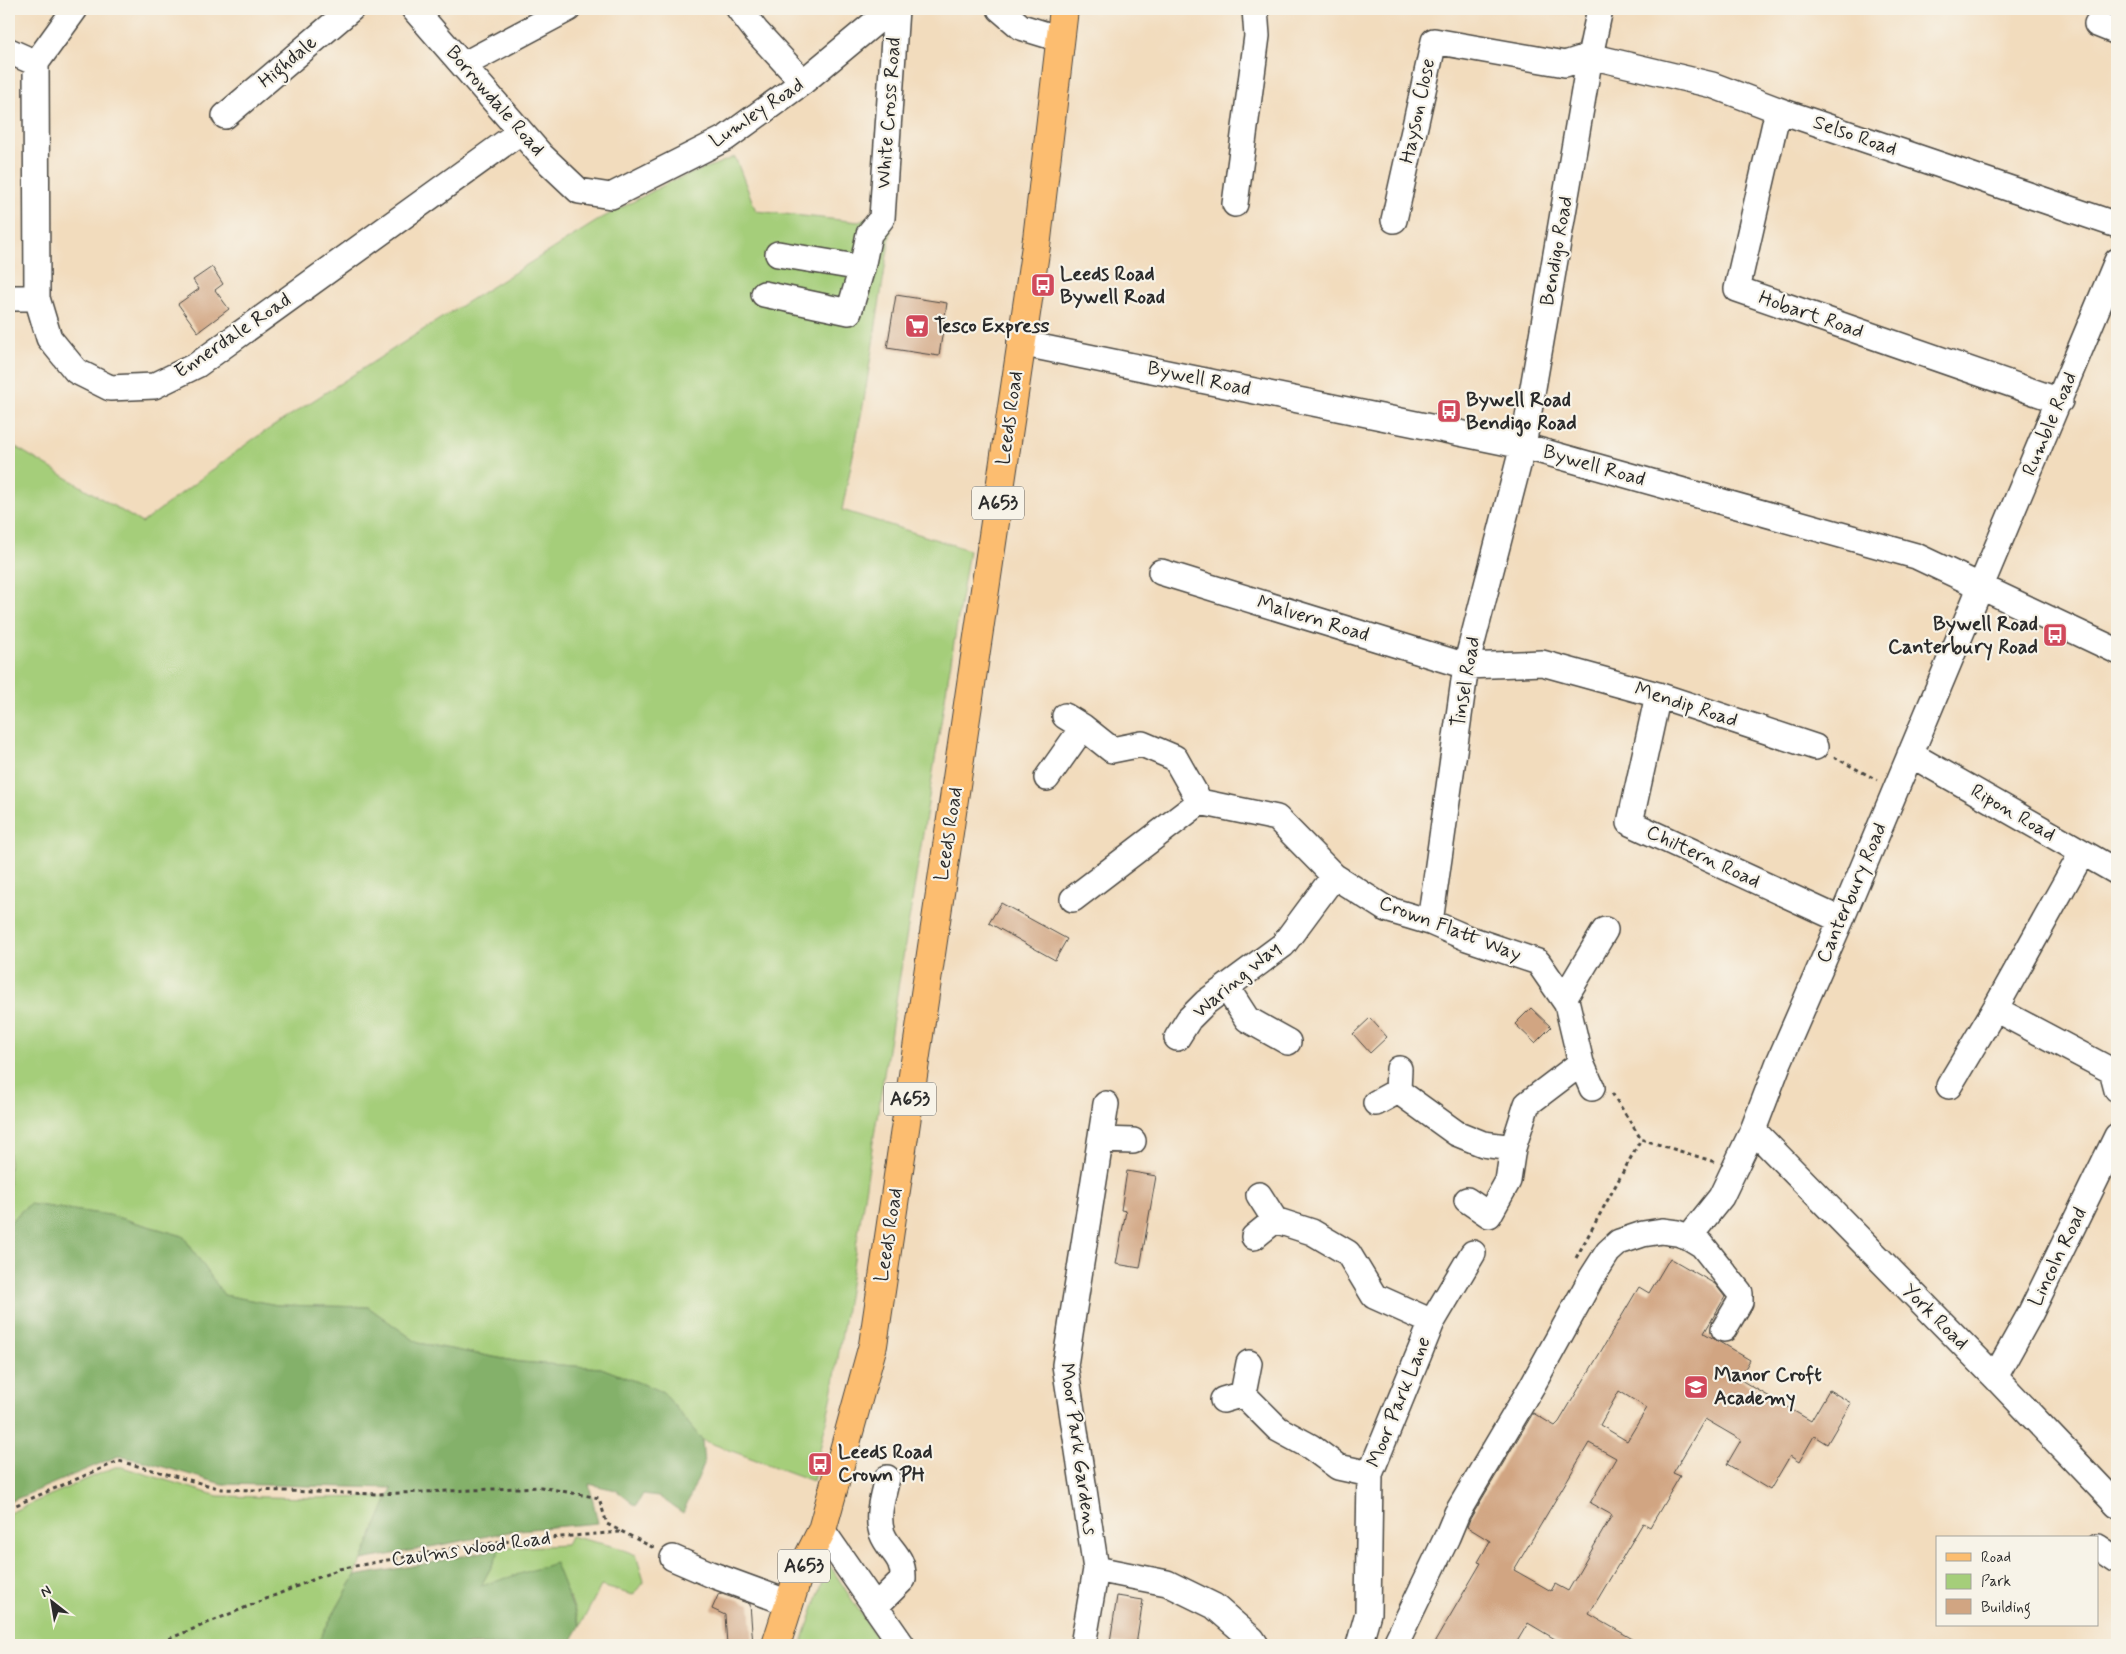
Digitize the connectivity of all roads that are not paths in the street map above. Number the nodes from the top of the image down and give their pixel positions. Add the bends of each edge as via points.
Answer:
1 (75, 9) edge
2 (351, 9) edge
3 (414, 9) edge
4 (568, 9) edge
5 (739, 9) edge
6 (891, 9) edge
7 (896, 9) edge
8 (1000, 9) edge
9 (1064, 9) edge
10 (1255, 9) edge
11 (1600, 9) edge
12 (1060, 39) junction
13 (9, 50) edge
14 (1590, 56) junction
15 (36, 63) junction
16 (463, 65) junction
17 (803, 82) junction
18 (1778, 110) junction
19 (225, 116) dead end
20 (520, 132) junction
21 (579, 191) joint
22 (1235, 204) dead end
23 (1394, 220) dead end
24 (2117, 225) edge
25 (778, 254) dead end
26 (2117, 261) edge
27 (862, 268) junction
28 (764, 294) dead end
29 (9, 298) edge
30 (37, 298) junction
31 (1020, 343) junction
32 (2060, 401) junction
33 (1523, 446) junction
34 (1161, 572) dead end
35 (1980, 587) junction
36 (2117, 651) edge
37 (1466, 666) junction
38 (1658, 695) junction
39 (1815, 747) road end
40 (1910, 754) junction
41 (1047, 778) dead end
42 (1200, 802) junction
43 (2082, 853) junction
44 (2117, 872) edge
45 (1334, 876) junction
46 (1073, 899) dead end
47 (1841, 920) junction
48 (1430, 922) junction
49 (1605, 930) dead end
50 (1227, 988) junction
51 (1564, 999) junction
52 (1996, 1009) junction
53 (1177, 1038) dead end
54 (1288, 1042) dead end
55 (1581, 1062) junction
56 (1950, 1086) dead end
57 (1592, 1088) road end
58 (2117, 1090) edge
59 (1106, 1104) dead end
60 (1376, 1104) dead end
61 (1753, 1130) junction
62 (2117, 1136) edge
63 (1101, 1140) junction
64 (1133, 1142) dead end
65 (1513, 1148) junction
66 (1259, 1195) dead end
67 (1467, 1200) dead end
68 (1275, 1220) junction
69 (1254, 1237) dead end
70 (1690, 1237) junction
71 (1473, 1253) dead end
72 (1432, 1322) junction
73 (1724, 1329) dead end
74 (1249, 1363) dead end
75 (1995, 1377) junction
76 (1370, 1474) junction
77 (887, 1478) dead end
78 (2116, 1500) edge
79 (822, 1530) junction
80 (2098, 1547) edge
81 (673, 1558) road end
82 (2117, 1560) edge
83 (1096, 1569) junction
84 (789, 1603) junction
85 (875, 1607) junction
86 (776, 1645) edge
87 (902, 1645) edge
88 (1083, 1645) edge
89 (1256, 1645) edge
90 (1359, 1645) edge
91 (1395, 1645) edge

1 - 15 street
2 - 19 street, Highdale
3 - 16 street, Borrowdale Road
4 - 16 street
5 - 17 street
6 - 17 street, Lumley Road
7 - 27 street, White Cross Road via 882,218 870,234
8 - 12 street via 1021,26
9 - 12 main road, Leeds Road / A653
10 - 22 street via 1257,36
11 - 14 street, Bendigo Road
12 - 31 main road, Leeds Road / A653 via 1037,238
13 - 15 street
14 - 18 street, Selso Road via 1712,85
14 - 23 street, Hayson Close via 1565,64 1434,41
14 - 33 street, Bendigo Road
15 - 30 street, Ennerdale Road
16 - 20 street, Borrowdale Road
17 - 21 street, Lumley Road via 726,138 611,196
18 - 24 street, Selso Road
18 - 32 street, Hobart Road via 1736,289
20 - 21 street, Borrowdale Road
20 - 30 street, Ennerdale Road via 197,365 154,386 110,388 76,371 49,338
25 - 27 street
26 - 32 street, Rumble Road
27 - 28 street via 849,312
29 - 30 street
31 - 33 street, Bywell Road
31 - 79 main road, Leeds Road / A653 via 873,1345
32 - 35 street, Rumble Road
33 - 35 street, Bywell Road via 1916,556
33 - 37 street, Tinsel Road
34 - 37 street, Malvern Road
35 - 36 street, Bywell Road
35 - 40 street, Canterbury Road
37 - 38 street, Mendip Road via 1542,663
37 - 48 street, Tinsel Road
38 - 39 street, Mendip Road
38 - 47 street, Chiltern Road via 1630,823
40 - 43 street, Ripon Road
40 - 47 street, Canterbury Road
41 - 42 street via 1074,721 1112,750 1142,744 1175,758
42 - 45 street, Crown Flatt Way via 1277,818
42 - 46 street
43 - 44 street, Ripon Road
43 - 52 street
45 - 48 street, Crown Flatt Way via 1386,909
45 - 50 street, Waring Way via 1283,945
47 - 61 street, Canterbury Road via 1778,1062
48 - 51 street, Crown Flatt Way via 1538,962
49 - 51 street
50 - 53 street, Waring Way via 1206,1002
50 - 54 street via 1247,1019
51 - 55 street, Crown Flatt Way
52 - 56 street
52 - 58 street via 2112,1071
55 - 57 street, Crown Flatt Way
55 - 65 street via 1527,1104
59 - 63 street, Moor Park Gardens
60 - 65 street via 1399,1080 1456,1133 1483,1144
61 - 70 street, Canterbury Road via 1721,1197
61 - 75 street, York Road
62 - 75 street, Lincoln Road via 2030,1314
63 - 64 street
63 - 83 street, Moor Park Gardens via 1065,1365
65 - 67 street via 1508,1181 1489,1215
66 - 68 street
68 - 69 street
68 - 72 street, Moor Park Lane via 1312,1232 1348,1252 1374,1296
70 - 73 street via 1702,1245 1740,1293 1740,1302
70 - 91 street via 1662,1231 1643,1234 1620,1242 1608,1252 1457,1513
71 - 72 street
72 - 76 street, Moor Park Lane
74 - 76 street via 1233,1397 1338,1467
75 - 78 street, York Road
76 - 90 street, Moor Park Lane via 1368,1612
77 - 85 street via 880,1521 882,1533 903,1567 902,1579
79 - 84 main road, Leeds Road / A653 via 797,1579
79 - 85 street
80 - 82 street
81 - 84 street
83 - 88 street, Moor Park Gardens
83 - 89 street via 1167,1583 1214,1606
84 - 86 main road, Leeds Road / A653
85 - 87 street

